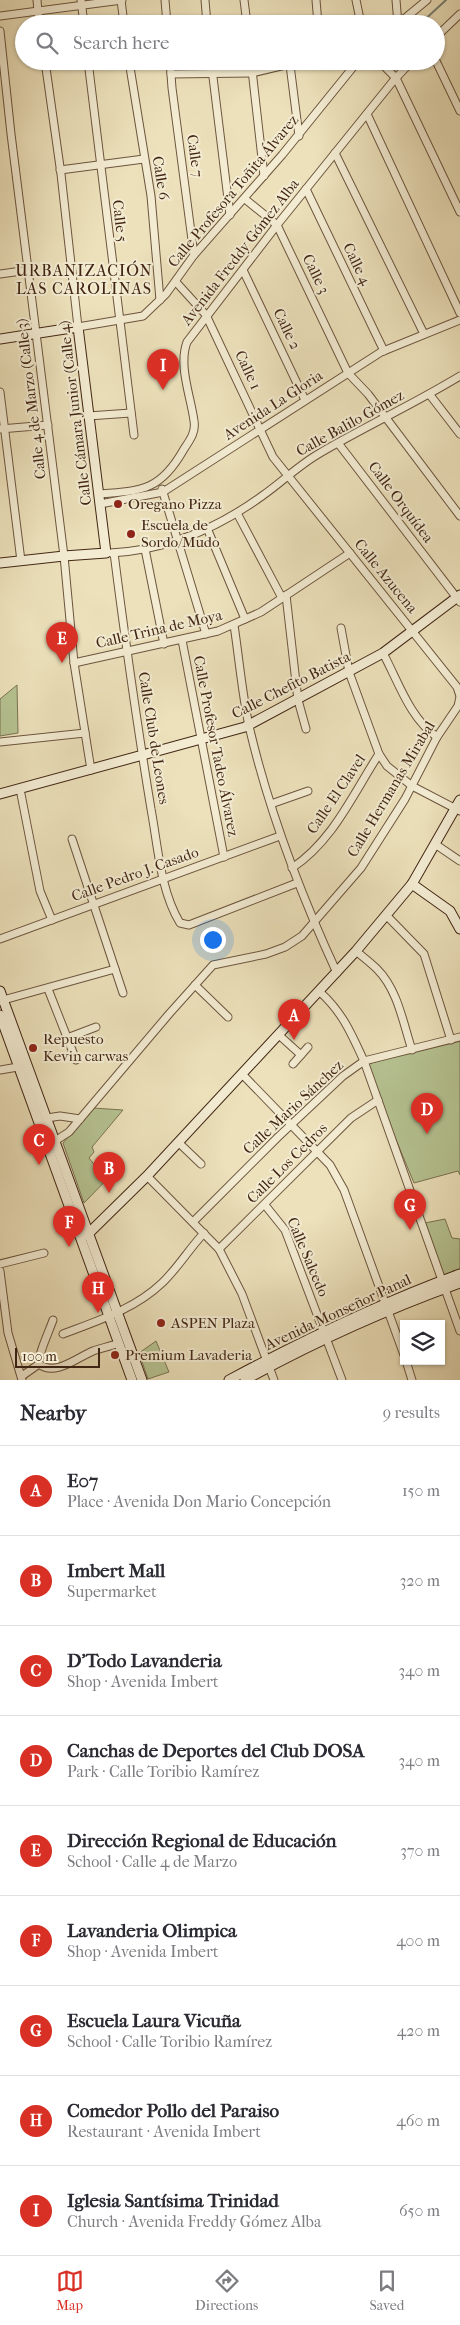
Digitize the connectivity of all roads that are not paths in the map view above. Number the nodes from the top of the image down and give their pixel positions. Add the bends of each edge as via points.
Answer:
1 (37, 0) edge
2 (122, 0) edge
3 (165, 0) edge
4 (205, 0) edge
5 (244, 0) edge
6 (316, 0) edge
7 (356, 0) edge
8 (396, 0) edge
9 (427, 0) edge
10 (81, 2) edge
11 (38, 12) junction
12 (460, 14) edge
13 (38, 15) edge
14 (83, 15) edge
15 (123, 15) edge
16 (166, 15) edge
17 (206, 15) edge
18 (245, 15) edge
19 (317, 15) edge
20 (359, 15) edge
21 (397, 15) edge
22 (409, 15) edge
23 (0, 16) edge
24 (445, 28) edge
25 (0, 31) edge
26 (46, 70) edge
27 (89, 70) edge
28 (130, 70) edge
29 (171, 70) edge
30 (212, 70) edge
31 (252, 70) edge
32 (266, 70) edge
33 (291, 70) edge
34 (351, 70) edge
35 (388, 70) edge
36 (404, 70) edge
37 (440, 70) edge
38 (252, 73) junction
39 (171, 74) junction
40 (212, 74) junction
41 (396, 78) junction
42 (460, 111) edge
43 (367, 114) junction
44 (299, 136) junction
45 (335, 153) junction
46 (144, 159) junction
47 (100, 165) junction
48 (60, 170) junction
49 (264, 176) junction
50 (306, 189) junction
51 (245, 199) junction
52 (460, 212) edge
53 (230, 215) junction
54 (277, 225) junction
55 (194, 255) junction
56 (29, 270) junction
57 (243, 270) junction
58 (0, 274) edge
59 (176, 282) junction
60 (160, 300) junction
61 (460, 313) edge
62 (206, 314) junction
63 (460, 320) edge
64 (119, 321) junction
65 (78, 327) junction
66 (37, 333) junction
67 (424, 334) junction
68 (0, 339) edge
69 (384, 351) junction
70 (348, 373) junction
71 (460, 376) edge
72 (0, 392) edge
73 (430, 395) junction
74 (306, 400) junction
75 (132, 413) junction
76 (88, 416) junction
77 (385, 417) junction
78 (48, 425) junction
79 (2, 429) edge
80 (261, 429) junction
81 (460, 434) edge
82 (134, 436) dead end
83 (338, 443) junction
84 (287, 476) junction
85 (160, 482) junction
86 (163, 492) junction
87 (99, 494) junction
88 (100, 504) junction
89 (237, 513) junction
90 (460, 516) edge
91 (207, 528) junction
92 (178, 541) junction
93 (145, 549) junction
94 (110, 553) junction
95 (350, 553) junction
96 (64, 556) junction
97 (22, 561) junction
98 (0, 563) edge
99 (284, 596) junction
100 (459, 598) edge
101 (245, 619) junction
102 (234, 625) junction
103 (341, 628) dead end
104 (413, 631) junction
105 (206, 634) junction
106 (182, 640) junction
107 (164, 644) junction
108 (127, 651) junction
109 (383, 653) junction
110 (74, 662) junction
111 (349, 672) junction
112 (460, 696) edge
113 (298, 700) junction
114 (249, 725) junction
115 (306, 729) dead end
116 (85, 732) junction
117 (437, 737) junction
118 (202, 739) junction
119 (0, 742) edge
120 (379, 754) junction
121 (142, 756) junction
122 (91, 770) junction
123 (412, 786) junction
124 (20, 788) junction
125 (308, 791) dead end
126 (0, 794) edge
127 (460, 800) edge
128 (271, 804) junction
129 (457, 809) edge
130 (280, 836) junction
131 (72, 839) dead end
132 (435, 844) junction
133 (224, 857) junction
134 (460, 861) edge
135 (292, 868) junction
136 (163, 879) junction
137 (297, 883) junction
138 (412, 884) junction
139 (94, 904) junction
140 (386, 915) junction
141 (52, 920) junction
142 (313, 922) junction
143 (460, 929) edge
144 (0, 939) edge
145 (356, 951) junction
146 (115, 969) junction
147 (337, 973) junction
148 (195, 986) junction
149 (48, 989) junction
150 (320, 992) junction
151 (123, 993) dead end
152 (1, 997) edge
153 (0, 1015) edge
154 (228, 1017) dead end
155 (96, 1027) dead end
156 (16, 1032) junction
157 (4, 1036) edge
158 (280, 1036) junction
159 (460, 1037) edge
160 (67, 1038) junction
161 (451, 1040) junction
162 (308, 1047) dead end
163 (412, 1050) junction
164 (301, 1055) junction
165 (76, 1060) dead end
166 (364, 1061) junction
167 (293, 1064) dead end
168 (18, 1067) junction
169 (0, 1070) edge
170 (243, 1075) junction
171 (378, 1100) junction
172 (47, 1118) junction
173 (80, 1119) junction
174 (291, 1124) junction
175 (178, 1142) junction
176 (52, 1144) junction
177 (317, 1152) junction
178 (201, 1164) dead end
179 (147, 1176) junction
180 (265, 1205) junction
181 (193, 1222) junction
182 (204, 1233) junction
183 (84, 1235) junction
184 (219, 1249) junction
185 (44, 1253) dead end
186 (0, 1264) edge
187 (0, 1271) edge
188 (460, 1274) edge
189 (460, 1283) edge
190 (443, 1285) junction
191 (386, 1306) junction
192 (113, 1314) junction
193 (54, 1320) dead end
194 (460, 1331) edge
195 (63, 1334) dead end
196 (325, 1334) junction
197 (120, 1343) junction
198 (400, 1344) edge
199 (39, 1364) junction
200 (268, 1364) junction
201 (407, 1365) edge
202 (22, 1378) edge
203 (132, 1380) edge
204 (142, 1380) edge
205 (229, 1380) edge
206 (245, 1380) edge
207 (274, 1380) edge
208 (342, 1380) edge
209 (412, 1380) edge

1 - 11 street
2 - 10 street
2 - 15 street
3 - 16 street
4 - 17 street
5 - 18 street
6 - 19 street
7 - 20 street
8 - 21 street
9 - 22 street
10 - 11 street
10 - 14 street
11 - 13 street
11 - 23 street
12 - 24 street
25 - 56 street, Calle 4 de Marzo (Calle 3)
26 - 48 street, Calle Cámara Junior (Calle 4)
27 - 47 street, Calle 5
28 - 46 street, Calle 6
29 - 39 street, Calle 7
30 - 40 street
31 - 38 street
32 - 38 street
33 - 44 street
34 - 44 street, Calle Profesora Toñita Álvarez
35 - 41 street
36 - 41 street, Avenida Freddy Gómez Alba
37 - 42 street
38 - 40 street
38 - 49 street
39 - 40 street
39 - 55 street, Calle 7
40 - 53 street
41 - 43 street, Avenida Freddy Gómez Alba
41 - 52 street
43 - 45 street, Avenida Freddy Gómez Alba
43 - 61 street
44 - 49 street, Calle Profesora Toñita Álvarez
45 - 50 street, Avenida Freddy Gómez Alba
45 - 67 street
46 - 47 street
46 - 60 street, Calle 6
47 - 48 street
47 - 64 street, Calle 5
48 - 65 street, Calle Cámara Junior (Calle 4)
49 - 51 street, Calle Profesora Toñita Álvarez
50 - 54 street, Avenida Freddy Gómez Alba
50 - 69 street, Calle 4
51 - 53 street, Calle Profesora Toñita Álvarez
51 - 54 street, Calle 3
53 - 55 street, Calle Profesora Toñita Álvarez
54 - 57 street, Avenida Freddy Gómez Alba
54 - 70 street, Calle 3
55 - 59 street, Calle Profesora Toñita Álvarez
56 - 58 street
56 - 66 street, Calle 4 de Marzo (Calle 3)
57 - 62 street, Avenida Freddy Gómez Alba
57 - 74 street, Calle 2
59 - 60 street, Calle Profesora Toñita Álvarez
59 - 62 street, Calle 1
60 - 64 street, Calle Profesora Toñita Álvarez via 143,316
62 - 80 street, Calle 1
62 - 85 street, Avenida Freddy Gómez Alba via 187,342 184,357 195,430 174,467
63 - 67 street, Avenida La Gloria
64 - 65 street, Calle Profesora Toñita Álvarez
64 - 75 street, Calle 5
65 - 66 street, Calle Profesora Toñita Álvarez
65 - 76 street, Calle Cámara Junior (Calle 4)
66 - 68 street, Calle Profesora Toñita Álvarez
66 - 78 street, Calle 4 de Marzo (Calle 3)
67 - 69 street, Avenida La Gloria
69 - 70 street, Avenida La Gloria
70 - 74 street, Avenida La Gloria
70 - 77 street, Calle 3
71 - 73 street, Calle Balilo Gómez
72 - 79 street
73 - 77 street, Calle Balilo Gómez
73 - 81 street
74 - 80 street, Avenida La Gloria
75 - 76 street
75 - 82 street, Calle 5
76 - 87 street, Calle Cámara Junior (Calle 4)
77 - 83 street, Calle Balilo Gómez
77 - 90 street, Calle 3
78 - 79 street
78 - 96 street, Calle 4 de Marzo (Calle 3)
79 - 97 street
80 - 84 street, Calle 1 via 273,457
80 - 86 street, Avenida La Gloria
83 - 84 street, Calle Balilo Gómez
83 - 100 street, Calle Orquídea
84 - 89 street, Calle Balilo Gómez
84 - 95 street, Calle Azucena
85 - 86 street
85 - 87 street via 134,492
86 - 88 street, Avenida La Gloria
86 - 92 street
87 - 88 street, Calle Cámara Junior (Calle 4)
88 - 94 street, Calle Cámara Junior (Calle 4)
89 - 91 street, Calle Balilo Gómez
89 - 99 street
91 - 92 street, Calle Balilo Gómez
91 - 101 street
92 - 93 street, Calle Balilo Gómez
92 - 105 street
93 - 94 street, Calle Balilo Gómez
93 - 107 street
94 - 96 street, Calle Balilo Gómez
94 - 108 street, Calle Club de Leones
95 - 99 street, Calle Trina de Moya
95 - 104 street, Calle Azucena
96 - 97 street, Calle Balilo Gómez
96 - 110 street, Calle 4 de Marzo (Calle 3)
97 - 98 street, Calle Balilo Gómez
99 - 101 street, Calle Trina de Moya
99 - 113 street
100 - 104 street, Calle Chefito Batista
101 - 102 street, Calle Trina de Moya
102 - 105 street, Calle Trina de Moya
102 - 114 street
103 - 111 street
104 - 109 street, Calle Chefito Batista
104 - 112 street, Calle Azucena via 457,687
105 - 106 street, Calle Trina de Moya
106 - 107 street, Calle Trina de Moya
106 - 118 street, Calle Profesor Tadeo Álvarez
107 - 108 street, Calle Trina de Moya
108 - 110 street, Calle Trina de Moya
108 - 121 street, Calle Club de Leones
109 - 111 street, Calle Chefito Batista
109 - 117 street via 416,715 425,729
110 - 116 street, Calle 4 de Marzo (Calle 3)
111 - 113 street, Calle Chefito Batista
111 - 120 street
112 - 117 street, Calle Hermanas Mirabal via 458,706
113 - 114 street, Calle Chefito Batista
113 - 115 street
114 - 118 street, Calle Chefito Batista
114 - 128 street
116 - 119 street
116 - 122 street, Calle 4 de Marzo (Calle 3)
117 - 123 street, Calle Hermanas Mirabal
118 - 121 street, Calle Chefito Batista
118 - 133 street, Calle Profesor Tadeo Álvarez
120 - 123 street via 387,766
120 - 135 street, Calle El Clavel via 342,816 322,842
121 - 122 street, Calle Chefito Batista
121 - 136 street, Calle Club de Leones
122 - 124 street, Calle Chefito Batista
123 - 129 street
123 - 142 street, Calle Hermanas Mirabal via 361,868
124 - 126 street, Calle Chefito Batista
124 - 141 street via 40,891
125 - 128 street
127 - 129 street
128 - 130 street
129 - 132 street
130 - 133 street, Calle Pedro J. Casado
130 - 135 street
131 - 139 street
132 - 134 street
132 - 138 street
133 - 136 street, Calle Pedro J. Casado
135 - 137 street
136 - 137 street, Calle Club de Leones via 180,923 189,925
136 - 139 street, Calle Pedro J. Casado
137 - 142 street
138 - 140 street
138 - 143 street via 450,911
139 - 141 street, Calle Pedro J. Casado
139 - 146 street
140 - 145 street
140 - 161 street via 424,954
141 - 144 street, Calle Pedro J. Casado
142 - 147 street
142 - 148 street, Calle Hermanas Mirabal via 302,936 285,947 213,966
145 - 147 street
145 - 163 street via 388,983
146 - 149 street
146 - 151 street
147 - 150 street
148 - 154 street
148 - 173 street, Calle Hermanas Mirabal
149 - 152 street
149 - 160 street
150 - 158 street
150 - 166 street via 347,1023
152 - 156 street
153 - 157 street
155 - 160 street
156 - 157 street
156 - 172 street
157 - 168 street
158 - 164 street
158 - 170 street
159 - 161 street, Calle Mario Sánchez
160 - 165 street
161 - 163 street, Calle Mario Sánchez
162 - 164 street
163 - 166 street, Calle Mario Sánchez
164 - 167 street
166 - 171 street
166 - 174 street, Calle Mario Sánchez
168 - 169 street
168 - 176 street
170 - 174 street
170 - 175 street
171 - 177 street, Calle Los Cedros via 351,1118
171 - 190 street
172 - 173 street
172 - 176 street
173 - 176 street, Calle Hermanas Mirabal
174 - 177 street
174 - 181 street, Calle Mario Sánchez
175 - 178 street
175 - 179 street
176 - 183 street
177 - 180 street, Calle Los Cedros
177 - 191 street via 330,1165 344,1190
179 - 181 street
179 - 183 street
180 - 184 street, Calle Los Cedros
180 - 196 street, Calle Salcedo via 284,1230
181 - 182 street
182 - 184 street
182 - 192 street via 163,1282 145,1297
183 - 192 street
184 - 200 street via 242,1294
185 - 186 street
187 - 202 street via 8,1333
188 - 190 street, Avenida Monseñor Panal
189 - 190 street, Avenida Monseñor Panal
190 - 191 street, Avenida Monseñor Panal
190 - 194 street
191 - 196 street, Avenida Monseñor Panal
191 - 198 street
192 - 195 street
192 - 197 street
192 - 204 street
193 - 199 street via 38,1356
196 - 200 street, Avenida Monseñor Panal
196 - 208 street, Calle Salcedo
197 - 199 street via 90,1352 61,1367 48,1368
197 - 203 street
199 - 202 street
200 - 205 street, Avenida Monseñor Panal
200 - 206 street, Avenida Monseñor Panal
200 - 207 street
201 - 209 street

